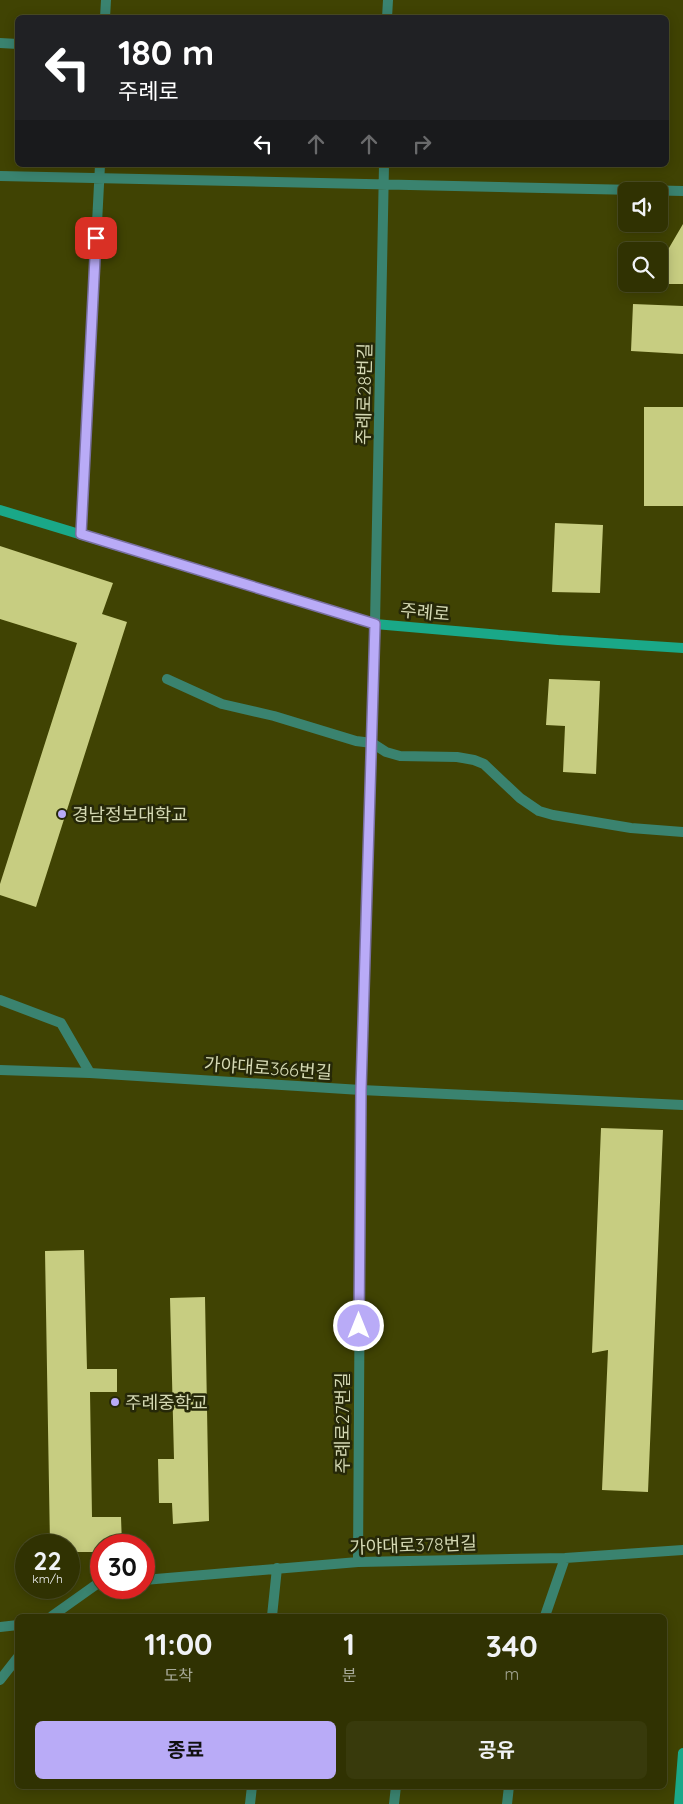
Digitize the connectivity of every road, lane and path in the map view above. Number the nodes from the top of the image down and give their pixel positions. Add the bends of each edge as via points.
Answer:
1 (106, 0) edge
2 (388, 0) edge
3 (105, 15) edge
4 (387, 15) edge
5 (0, 44) edge
6 (15, 44) edge
7 (100, 167) edge
8 (384, 167) edge
9 (0, 176) edge
10 (99, 178) junction
11 (384, 184) junction
12 (683, 192) edge
13 (0, 510) edge
14 (81, 534) junction
15 (375, 624) junction
16 (683, 648) edge
17 (167, 679) dead end
18 (372, 743) junction
19 (683, 832) edge
20 (0, 1000) edge
21 (0, 1070) edge
22 (90, 1073) junction
23 (361, 1090) junction
24 (683, 1105) edge
25 (683, 1550) edge
26 (565, 1558) junction
27 (358, 1562) junction
28 (277, 1568) junction
29 (155, 1579) edge
30 (90, 1589) edge
31 (55, 1614) edge
32 (272, 1614) edge
33 (545, 1614) edge
34 (15, 1625) edge
35 (0, 1627) edge
36 (15, 1661) edge
37 (0, 1680) edge
38 (683, 1753) edge
39 (252, 1789) edge
40 (396, 1789) edge
41 (509, 1789) edge
42 (250, 1804) edge
43 (394, 1804) edge
44 (507, 1804) edge
45 (679, 1804) edge

1 - 3 street
2 - 4 street
5 - 6 street
7 - 10 street
8 - 11 street, 주례로28번길
9 - 10 street
10 - 11 street
10 - 14 street
11 - 12 street
11 - 15 street, 주례로28번길
13 - 14 street, 주례로
14 - 15 street, 주례로
15 - 16 street, 주례로
15 - 18 street, 주례로27번길
17 - 18 street via 222,704
18 - 19 street via 400,756 457,757 484,764 538,811 631,828
18 - 23 street, 주례로27번길
20 - 22 street via 61,1023
21 - 22 street, 가야대로366번길
22 - 23 street, 가야대로366번길
23 - 24 street, 가야대로366번길
23 - 27 street, 주례로27번길
25 - 26 street, 가야대로378번길
26 - 27 street, 가야대로378번길
26 - 33 street
27 - 28 street, 가야대로378번길
28 - 29 street, 가야대로378번길
28 - 32 street
30 - 31 street
34 - 35 street
36 - 37 street
38 - 45 street
39 - 42 street
40 - 43 street
41 - 44 street

